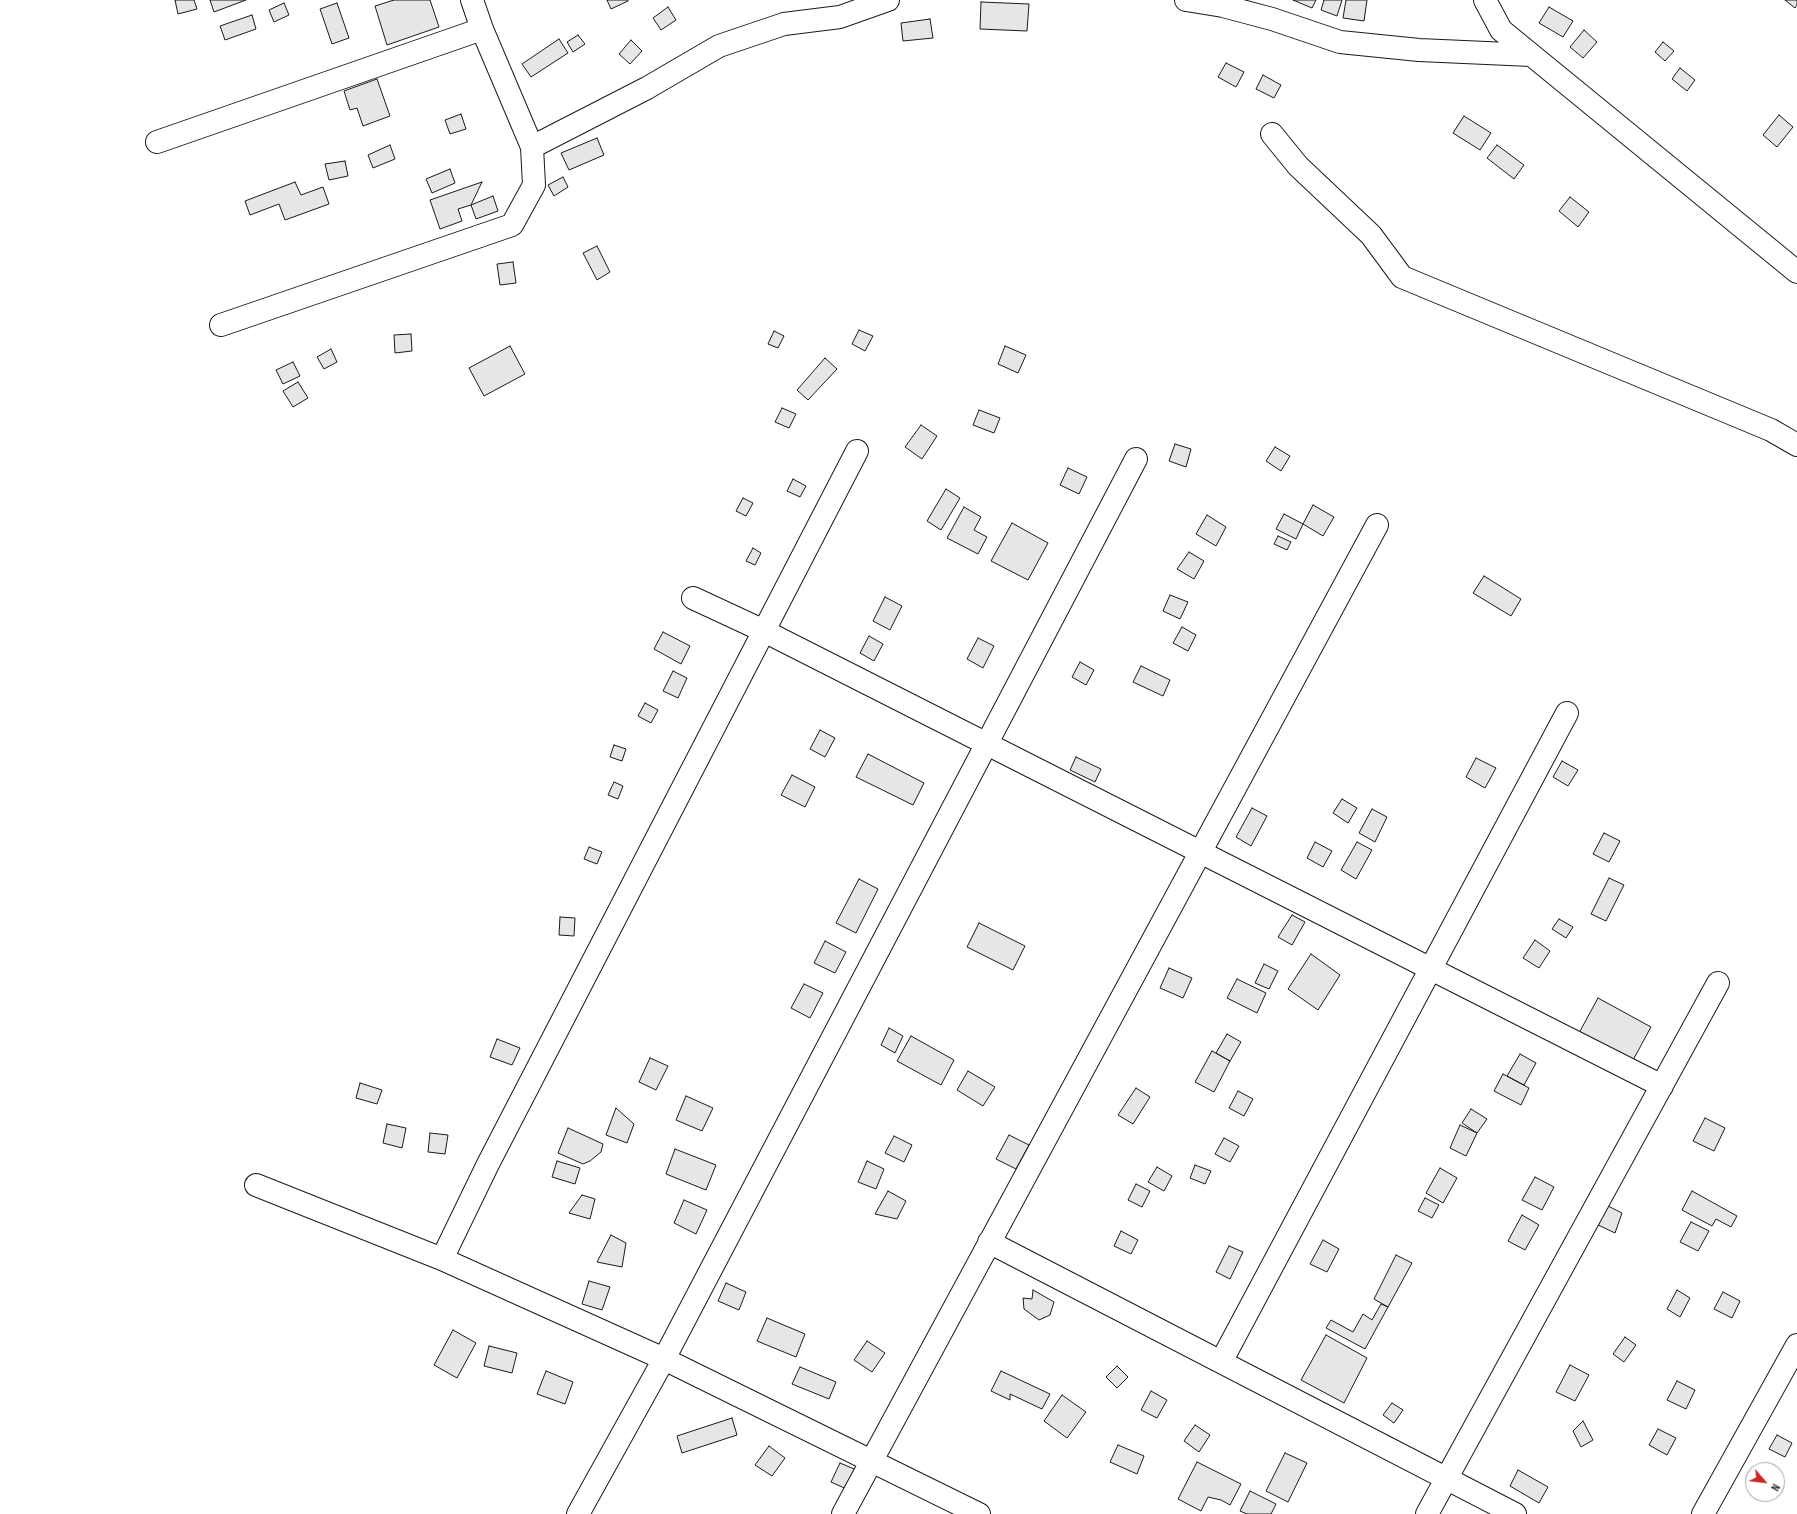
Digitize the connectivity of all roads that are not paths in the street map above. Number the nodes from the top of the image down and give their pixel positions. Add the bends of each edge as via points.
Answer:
1 (472, 0) edge
2 (888, 0) edge
3 (1186, 0) edge
4 (1485, 0) edge
5 (1224, 3) edge
6 (482, 29) junction
7 (1531, 55) junction
8 (1272, 134) dead end
9 (157, 142) dead end
10 (532, 147) junction
11 (1797, 272) edge
12 (221, 325) dead end
13 (1797, 445) edge
14 (856, 452) dead end
15 (1136, 458) dead end
16 (1377, 525) dead end
17 (693, 598) dead end
18 (764, 631) junction
19 (1567, 713) dead end
20 (987, 743) junction
21 (1200, 852) junction
22 (1430, 968) junction
23 (1718, 984) dead end
24 (1662, 1086) junction
25 (256, 1185) dead end
26 (989, 1242) junction
27 (442, 1259) junction
28 (1797, 1345) edge
29 (664, 1359) junction
30 (1221, 1362) junction
31 (871, 1461) junction
32 (1446, 1479) junction
33 (578, 1514) edge
34 (843, 1514) edge
35 (980, 1514) edge
36 (1427, 1514) edge
37 (1515, 1514) edge
38 (1703, 1514) edge

1 - 6 street
2 - 10 street via 840,17 784,24 719,46 647,88
3 - 5 street
4 - 7 street via 1501,30
5 - 7 street via 1340,42 1419,50
6 - 9 street
6 - 10 street
7 - 11 street
8 - 13 street via 1298,166 1371,235 1402,277 1771,430
10 - 12 street via 534,185 512,225
14 - 18 street
15 - 20 street
16 - 21 street
17 - 18 street
18 - 20 street
18 - 27 street via 488,1164
19 - 22 street
20 - 21 street
20 - 29 street
21 - 22 street
21 - 26 street
22 - 24 street
22 - 30 street
23 - 24 street
24 - 32 street
25 - 27 street
26 - 30 street
26 - 31 street
27 - 29 street
28 - 38 street
29 - 31 street
29 - 33 street
30 - 32 street
31 - 34 street
31 - 35 street
32 - 36 street
32 - 37 street

